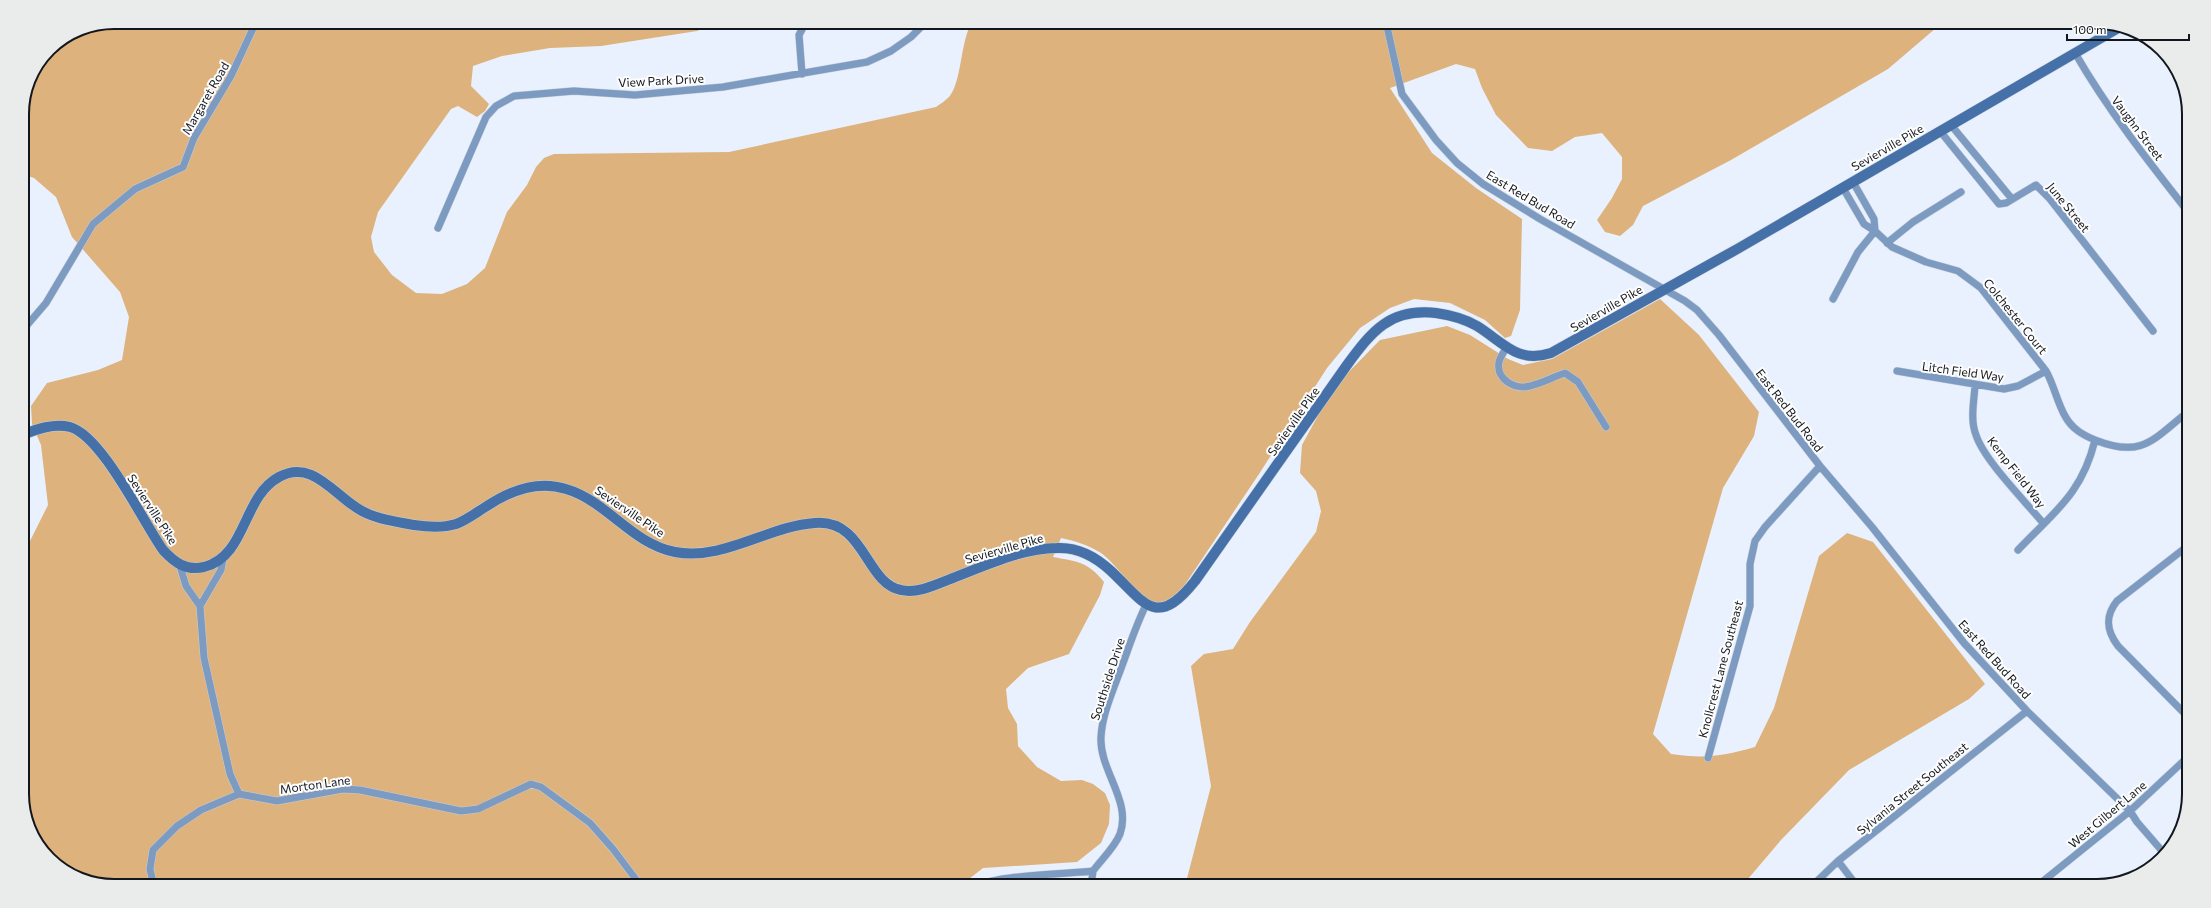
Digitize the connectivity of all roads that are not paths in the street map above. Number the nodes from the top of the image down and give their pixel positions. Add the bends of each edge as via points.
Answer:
1 (253, 29) edge
2 (802, 29) edge
3 (919, 29) edge
4 (1388, 29) edge
5 (2113, 31) edge
6 (2075, 52) junction
7 (802, 74) junction
8 (1951, 125) junction
9 (1940, 131) junction
10 (1853, 182) junction
11 (1843, 188) junction
12 (1960, 192) dead end
13 (2012, 199) junction
14 (2182, 204) edge
15 (438, 228) dead end
16 (1875, 231) junction
17 (1887, 243) junction
18 (1665, 289) junction
19 (1833, 299) dead end
20 (29, 323) edge
21 (2153, 331) dead end
22 (1506, 348) junction
23 (2046, 371) junction
24 (1897, 372) dead end
25 (1975, 386) junction
26 (2182, 416) edge
27 (1606, 427) dead end
28 (29, 433) edge
29 (2095, 440) junction
30 (1820, 466) junction
31 (2043, 523) junction
32 (2018, 550) dead end
33 (2182, 550) edge
34 (223, 559) junction
35 (180, 566) junction
36 (1146, 605) junction
37 (200, 606) junction
38 (2027, 711) junction
39 (2182, 711) edge
40 (1708, 758) dead end
41 (2182, 763) edge
42 (239, 794) junction
43 (2130, 811) junction
44 (2161, 850) edge
45 (1838, 861) junction
46 (1093, 871) junction
47 (152, 879) edge
48 (636, 879) edge
49 (1002, 879) edge
50 (1092, 879) edge
51 (1819, 879) edge
52 (1852, 879) edge
53 (2046, 879) edge

1 - 20 street, Margaret Road via 232,76 194,138 183,167 135,189 93,224 46,303
2 - 7 street via 799,35
3 - 7 street, View Park Drive via 891,51 867,62
4 - 18 street, East Red Bud Road via 1402,94 1436,140 1457,163 1483,184 1520,207
5 - 6 street, Sevierville Pike
6 - 8 street, Sevierville Pike
6 - 14 street, Vaughn Street via 2099,93
7 - 15 street, View Park Drive via 723,88 635,95 574,92 514,96 496,106 486,117
8 - 9 street, Sevierville Pike
8 - 13 street
9 - 10 street, Sevierville Pike
9 - 13 street, June Street via 1999,204
10 - 11 street, Sevierville Pike
10 - 16 street via 1874,219
11 - 16 street, Colchester Court via 1864,224
11 - 18 street, Sevierville Pike
12 - 17 street via 1913,222
13 - 21 street, June Street via 2036,185 2050,199
16 - 17 street, Colchester Court
16 - 19 street via 1858,252
17 - 23 street, Colchester Court via 1903,254 1958,271 1969,277 1981,288
18 - 22 street, Sevierville Pike via 1551,353 1535,357
18 - 30 street, East Red Bud Road via 1685,301 1705,319
22 - 27 street via 1499,361 1499,371 1505,380 1516,386 1529,386 1565,373 1572,376
22 - 36 street, Sevierville Pike via 1477,326 1443,314 1412,312 1381,326 1366,340 1347,365 1185,594 1169,605
23 - 25 street, Litch Field Way via 2018,386 2004,389
23 - 29 street, Colchester Court via 2065,416 2083,436
24 - 25 street, Litch Field Way
25 - 31 street, Kemp Field Way via 1975,434 1983,450
26 - 29 street, Colchester Court via 2142,446 2118,448
28 - 35 street, Sevierville Pike via 57,425 71,427 85,434 102,452 163,550
29 - 31 street via 2084,474 2075,491
30 - 38 street, East Red Bud Road via 1964,643
30 - 40 street, Knollcrest Lane Southeast via 1765,527 1756,541 1750,564 1750,606
31 - 32 street
33 - 39 street via 2117,601 2108,619 2111,637 2118,646
34 - 35 street via 198,568
34 - 36 street, Sevierville Pike via 237,540 262,492 279,477 296,471 306,472 322,480 349,503 368,514 396,522 442,527 459,523 519,489 540,486 564,488 588,498 647,542 682,553 714,551 806,524 829,524 841,528 852,538 885,582 902,591 924,588 1033,551 1063,548 1097,560
34 - 37 street via 221,570
35 - 37 street via 186,586
36 - 46 street, Southside Drive via 1103,721 1101,749 1117,795 1122,820 1120,835
37 - 42 street via 204,658 230,774
38 - 43 street, East Red Bud Road
38 - 45 street, Sylvania Street Southeast
41 - 43 street, West Gilbert Lane
42 - 47 street via 201,810 177,826 153,850 150,869
42 - 48 street, Morton Lane via 277,801 343,789 360,790 461,811 478,810 532,784 541,787 590,823
43 - 44 street, East Red Bud Road
43 - 53 street, West Gilbert Lane
45 - 51 street, Sylvania Street Southeast
45 - 52 street
46 - 49 street
46 - 50 street

